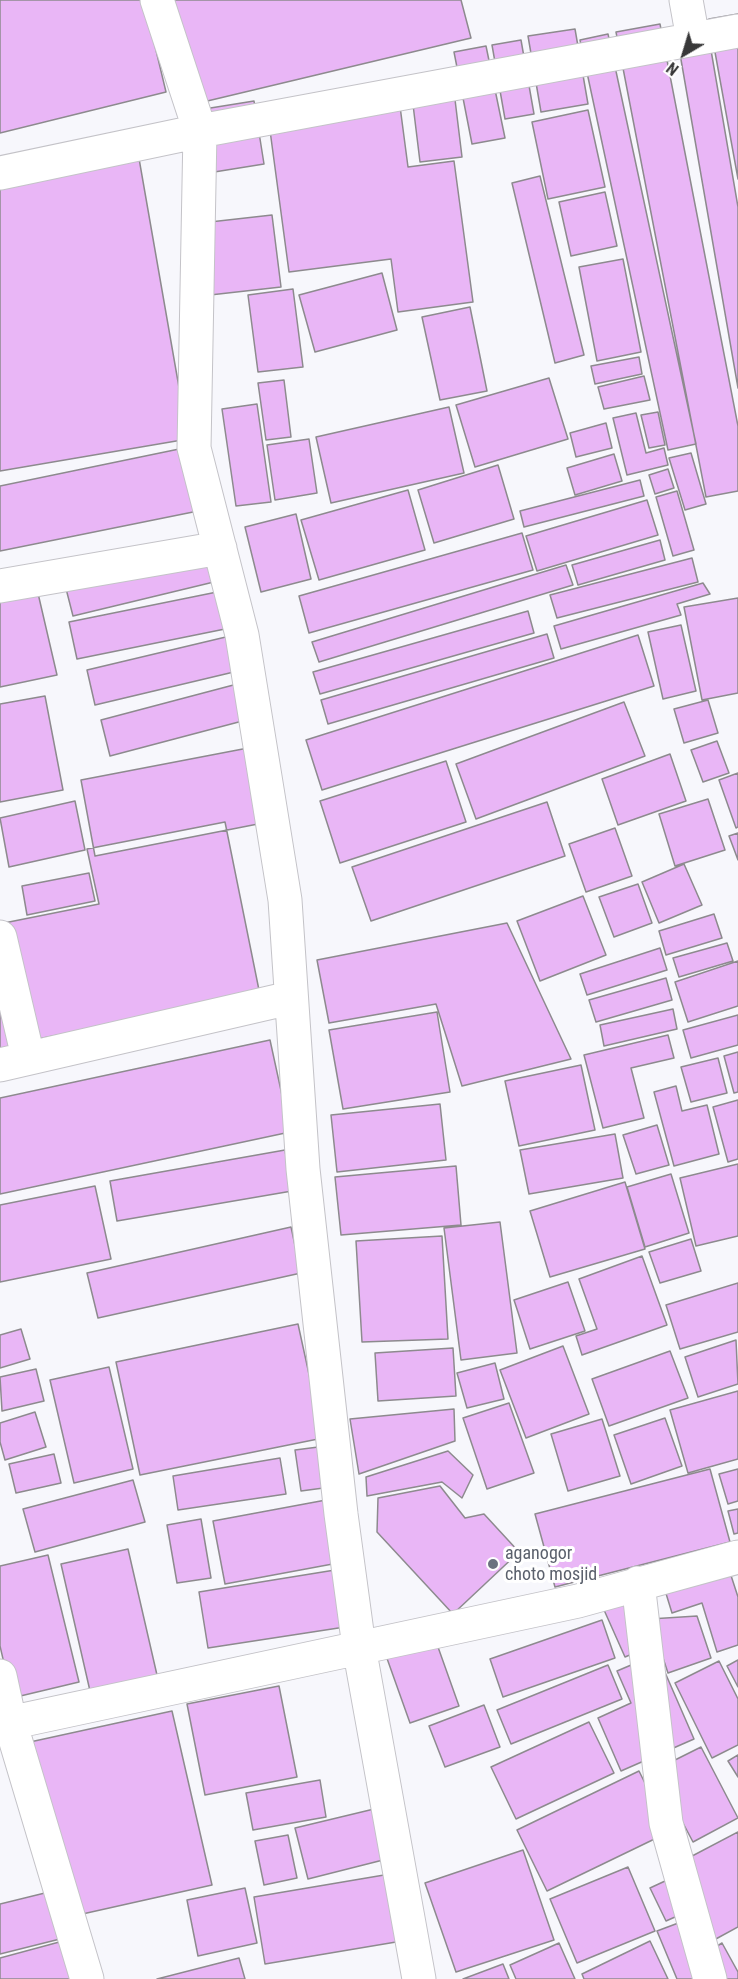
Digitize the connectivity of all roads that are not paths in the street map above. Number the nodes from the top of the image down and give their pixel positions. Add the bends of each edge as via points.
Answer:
1 (157, 0) edge
2 (686, 0) edge
3 (738, 31) edge
4 (693, 39) junction
5 (200, 131) junction
6 (0, 173) edge
7 (220, 548) junction
8 (0, 586) edge
9 (0, 937) edge
10 (290, 998) junction
11 (14, 1061) edge
12 (738, 1557) edge
13 (638, 1583) junction
14 (359, 1647) junction
15 (0, 1676) edge
16 (5, 1724) edge
17 (87, 1979) edge
18 (419, 1979) edge
19 (710, 1979) edge

1 - 5 street
2 - 4 street
3 - 4 street
4 - 5 street
5 - 6 street
5 - 7 street via 194,448
7 - 8 street
7 - 10 street via 242,635 285,900
9 - 11 street
10 - 11 street
10 - 14 street via 303,1169
12 - 13 street
13 - 14 street via 578,1601
13 - 19 street via 666,1823
14 - 16 street
14 - 18 street
15 - 16 street
16 - 17 street

